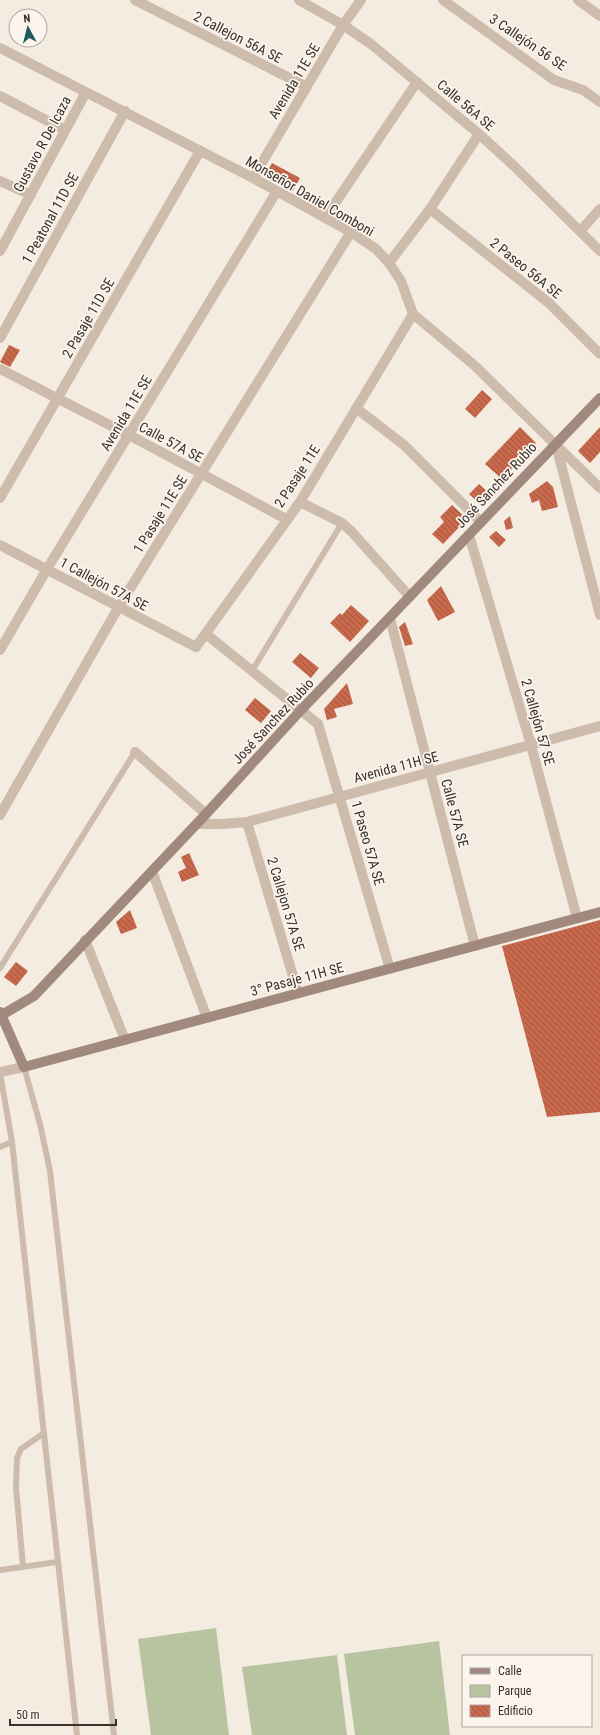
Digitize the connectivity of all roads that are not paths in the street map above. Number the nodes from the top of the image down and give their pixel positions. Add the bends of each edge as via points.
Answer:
1 (135, 0) edge
2 (299, 0) edge
3 (361, 0) edge
4 (443, 0) edge
5 (578, 0) edge
6 (600, 16) edge
7 (343, 25) junction
8 (0, 48) edge
9 (417, 82) junction
10 (307, 87) junction
11 (86, 92) junction
12 (0, 96) edge
13 (600, 102) edge
14 (125, 111) junction
15 (65, 130) junction
16 (479, 134) junction
17 (200, 151) junction
18 (253, 178) junction
19 (0, 181) edge
20 (277, 191) junction
21 (31, 195) junction
22 (430, 209) junction
23 (600, 209) edge
24 (325, 218) junction
25 (580, 231) junction
26 (351, 232) junction
27 (0, 251) edge
28 (600, 252) edge
29 (389, 263) junction
30 (413, 314) junction
31 (0, 338) edge
32 (600, 354) edge
33 (0, 369) edge
34 (58, 398) junction
35 (600, 398) edge
36 (356, 408) junction
37 (130, 435) junction
38 (555, 444) junction
39 (201, 474) junction
40 (600, 488) edge
41 (0, 498) edge
42 (300, 502) junction
43 (286, 519) junction
44 (481, 522) junction
45 (342, 524) junction
46 (469, 535) junction
47 (0, 545) edge
48 (47, 569) junction
49 (410, 597) junction
50 (118, 608) junction
51 (600, 615) edge
52 (390, 618) junction
53 (206, 634) junction
54 (196, 648) joint
55 (0, 650) edge
56 (252, 670) junction
57 (301, 710) junction
58 (600, 726) edge
59 (531, 745) junction
60 (135, 752) joint
61 (430, 772) junction
62 (340, 796) junction
63 (206, 814) junction
64 (0, 815) edge
65 (247, 822) junction
66 (197, 824) junction
67 (152, 870) junction
68 (600, 912) edge
69 (577, 918) junction
70 (85, 940) junction
71 (475, 946) junction
72 (0, 968) edge
73 (390, 969) junction
74 (298, 993) junction
75 (1, 1014) edge
76 (207, 1018) junction
77 (125, 1040) junction
78 (24, 1067) junction
79 (0, 1072) edge
80 (12, 1142) junction
81 (0, 1147) edge
82 (44, 1433) junction
83 (57, 1562) junction
84 (23, 1567) junction
85 (0, 1570) edge
86 (77, 1735) edge
87 (114, 1735) edge

1 - 10 street, 2 Callejon 56A SE
2 - 7 street, Calle 56A SE
3 - 7 street, Avenida 11E SE
4 - 13 street, 3 Callejón 56 SE via 554,80 583,90
5 - 6 street
7 - 9 street, Calle 56A SE via 371,44
7 - 10 street, Avenida 11E SE
8 - 11 street, Monseñor Daniel Comboni
9 - 16 street, Calle 56A SE
9 - 24 street
10 - 18 street, Avenida 11E SE
11 - 14 street, Monseñor Daniel Comboni
11 - 15 street, Gustavo R De Icaza
12 - 15 street
14 - 17 street, Monseñor Daniel Comboni
14 - 31 street, 1 Peatonal 11D SE
15 - 21 street, Gustavo R De Icaza
16 - 22 street
16 - 25 street, Calle 56A SE
17 - 18 street, Monseñor Daniel Comboni
17 - 34 street, 2 Pasaje 11D SE
18 - 20 street, Monseñor Daniel Comboni
19 - 21 street
20 - 24 street, Monseñor Daniel Comboni
20 - 37 street, Avenida 11E SE
21 - 27 street, Gustavo R De Icaza
22 - 29 street
22 - 32 street, 2 Paseo 56A SE via 549,303
23 - 25 street
24 - 26 street, Monseñor Daniel Comboni
25 - 28 street, Calle 56A SE
26 - 29 street, Monseñor Daniel Comboni via 376,249
26 - 39 street, 1 Pasaje 11E SE
29 - 30 street, Monseñor Daniel Comboni via 401,282
30 - 36 street, 2 Pasaje 11E
30 - 38 street, Monseñor Daniel Comboni via 474,365
33 - 34 street, Calle 57A SE
34 - 37 street, Calle 57A SE
34 - 41 street, 2 Pasaje 11D SE
35 - 38 main road, José Sanchez Rubio
36 - 42 street, 2 Pasaje 11E
36 - 44 street via 404,445
37 - 39 street, Calle 57A SE
37 - 48 street, Avenida 11E SE
38 - 40 street, Monseñor Daniel Comboni
38 - 44 main road, José Sanchez Rubio
38 - 51 street
39 - 43 street, Calle 57A SE
39 - 50 street, 1 Pasaje 11E SE
42 - 43 street, 2 Pasaje 11E
42 - 45 street
43 - 53 street, 2 Pasaje 11E
44 - 46 main road, José Sanchez Rubio
45 - 49 street
45 - 56 lane
46 - 49 main road, José Sanchez Rubio
46 - 59 street, 2 Callejón 57 SE
47 - 48 street, 1 Callejón 57A SE
48 - 50 street, 1 Callejón 57A SE
48 - 55 street, Avenida 11E SE
49 - 52 main road, José Sanchez Rubio
50 - 54 street, 1 Callejón 57A SE
50 - 64 street, 1 Pasaje 11E SE
52 - 57 main road, José Sanchez Rubio
52 - 61 street, Calle 57A SE
53 - 54 street, 2 Pasaje 11E
53 - 56 street
56 - 57 street
57 - 62 street, 1 Paseo 57A SE via 318,724
57 - 63 main road, José Sanchez Rubio
58 - 59 street, Avenida 11H SE
59 - 61 street, Avenida 11H SE
59 - 69 street, 2 Callejón 57 SE
60 - 63 street
60 - 72 lane
61 - 62 street, Avenida 11H SE
61 - 71 street, Calle 57A SE
62 - 65 street, Avenida 11H SE
62 - 73 street, 1 Paseo 57A SE
63 - 66 main road, José Sanchez Rubio
65 - 66 street, Avenida 11H SE
65 - 74 street, 2 Callejon 57A SE
66 - 67 main road, José Sanchez Rubio
67 - 70 main road, José Sanchez Rubio
67 - 76 street
68 - 69 main road, 3° Pasaje 11H SE
69 - 71 main road, 3° Pasaje 11H SE
70 - 75 main road, José Sanchez Rubio via 34,996
70 - 77 street
71 - 73 main road, 3° Pasaje 11H SE
73 - 74 main road, 3° Pasaje 11H SE
74 - 76 main road, 3° Pasaje 11H SE
75 - 78 main road, José Sanchez Rubio
76 - 77 main road, 3° Pasaje 11H SE
77 - 78 main road, 3° Pasaje 11H SE
78 - 79 street, 3° Pasaje 11H SE
78 - 87 lane via 50,1171
79 - 80 lane
80 - 81 lane
80 - 82 lane
82 - 83 lane
82 - 84 lane via 21,1449 16,1458
83 - 84 lane
83 - 86 lane
84 - 85 lane

